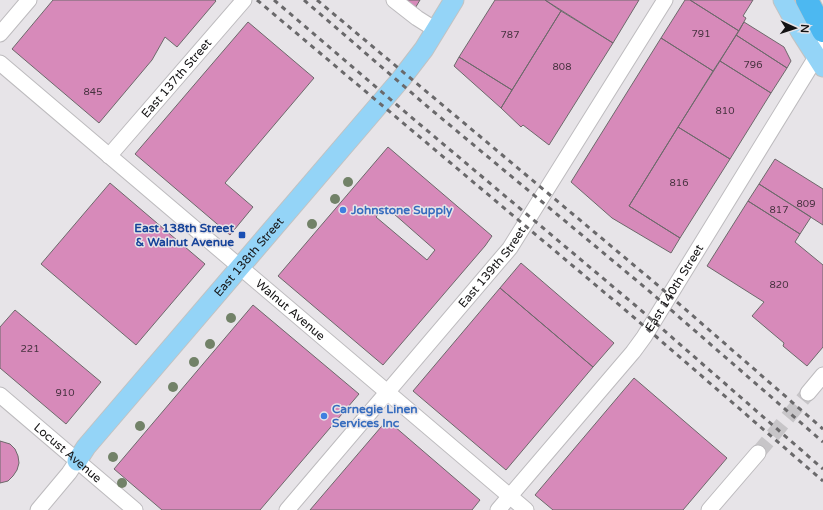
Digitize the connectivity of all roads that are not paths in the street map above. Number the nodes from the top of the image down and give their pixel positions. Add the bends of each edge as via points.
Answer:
1 (29, 0) edge
2 (244, 0) edge
3 (394, 0) edge
4 (454, 0) edge
5 (665, 0) edge
6 (783, 0) edge
7 (806, 0) edge
8 (436, 30) junction
9 (823, 31) edge
10 (0, 34) edge
11 (821, 57) edge
12 (0, 63) edge
13 (109, 156) junction
14 (240, 267) junction
15 (823, 375) edge
16 (387, 392) junction
17 (808, 393) tunnel mouth
18 (0, 395) edge
19 (758, 453) tunnel mouth
20 (77, 461) junction
21 (509, 496) junction
22 (714, 508) edge
23 (38, 510) edge
24 (135, 510) edge
25 (287, 510) edge
26 (498, 510) edge
27 (526, 510) edge

1 - 10 street
2 - 13 street, East 137th Street
3 - 8 street
4 - 8 main road, East 138th Street
5 - 16 street, East 139th Street via 510,248
6 - 11 main road via 800,31
7 - 9 highway
8 - 14 main road, East 138th Street via 401,79
11 - 21 street, East 140th Street via 644,337
12 - 13 street, Walnut Avenue
13 - 14 street, Walnut Avenue
14 - 16 street, Walnut Avenue
14 - 20 main road, East 138th Street via 86,447
15 - 17 street
16 - 21 street, Walnut Avenue
16 - 25 street, East 139th Street
18 - 20 street, Locust Avenue
19 - 22 street
20 - 23 street, East 138th Street
20 - 24 street, Locust Avenue
21 - 26 street, East 140th Street
21 - 27 street, Walnut Avenue

